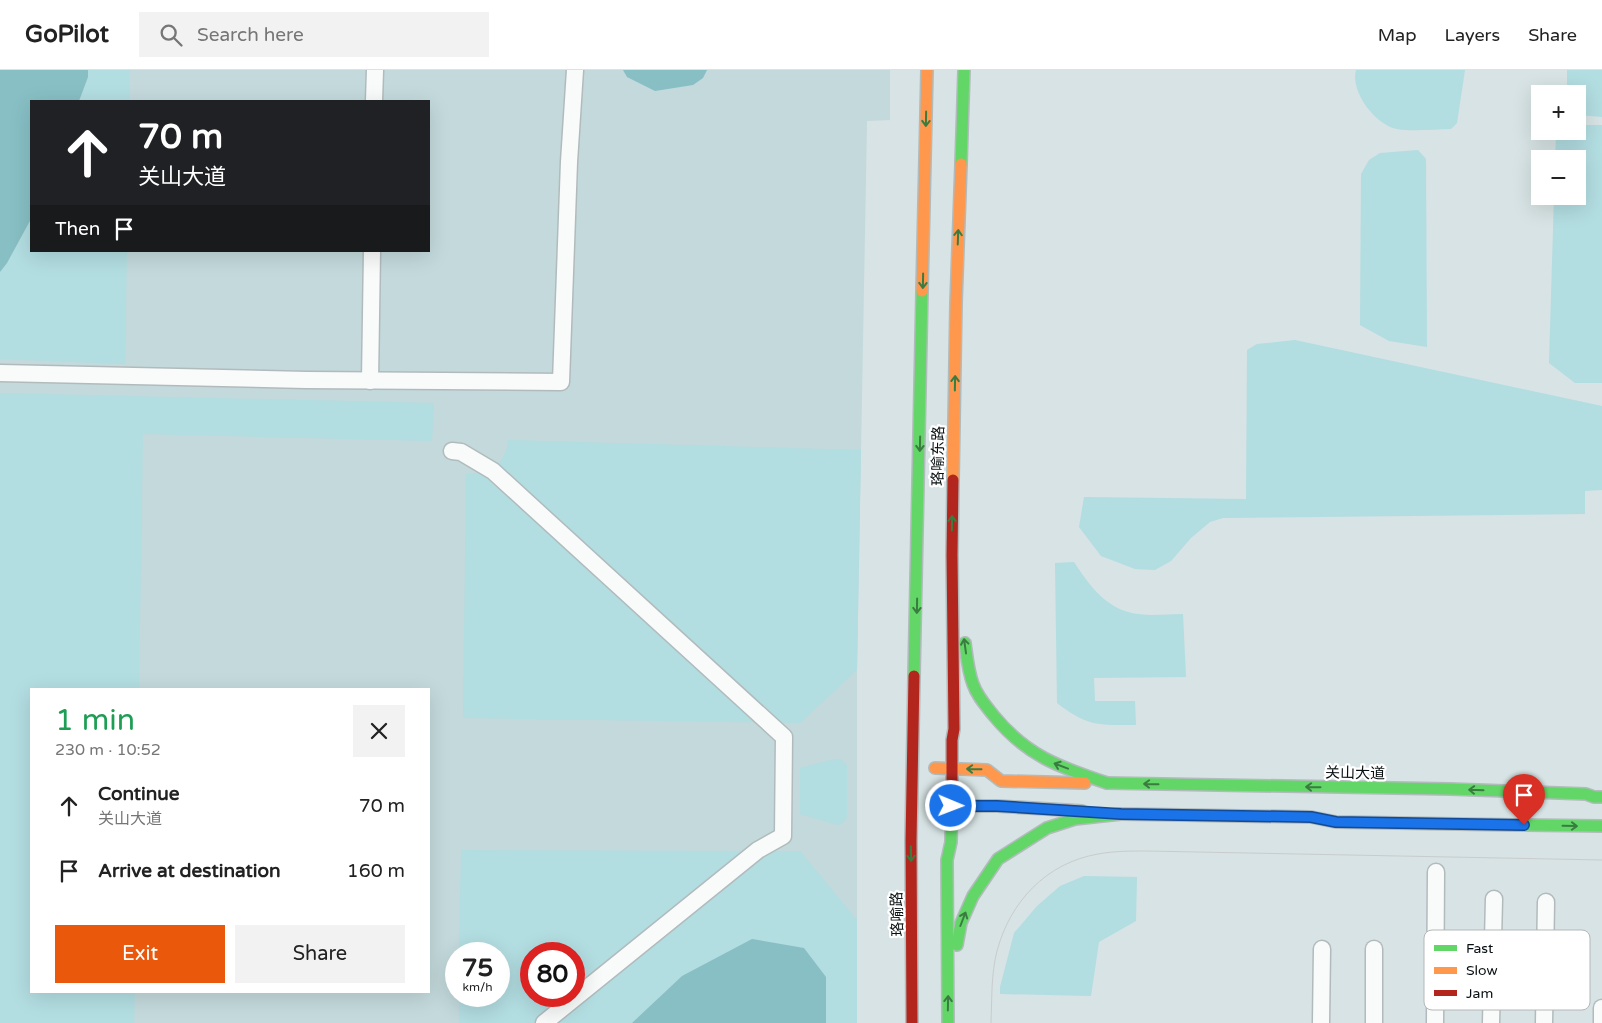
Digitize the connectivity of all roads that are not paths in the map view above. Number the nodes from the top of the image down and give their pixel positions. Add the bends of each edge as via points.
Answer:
1 (375, 70) edge
2 (575, 70) edge
3 (927, 70) edge
4 (964, 70) edge
5 (374, 100) edge
6 (372, 252) edge
7 (0, 372) edge
8 (370, 381) junction
9 (452, 451) dead end
10 (952, 555) junction
11 (914, 768) junction
12 (952, 769) junction
13 (1107, 784) junction
14 (1602, 797) edge
15 (912, 805) junction
16 (951, 806) junction
17 (1121, 814) junction
18 (1602, 826) edge
19 (1436, 872) dead end
20 (1494, 899) dead end
21 (1546, 902) dead end
22 (1436, 930) edge
23 (1493, 930) edge
24 (1546, 930) edge
25 (1322, 949) dead end
26 (1374, 949) dead end
27 (949, 984) junction
28 (1602, 1008) edge
29 (1435, 1010) edge
30 (1491, 1010) edge
31 (1544, 1010) edge
32 (544, 1023) edge
33 (912, 1023) edge
34 (948, 1023) edge
35 (1322, 1023) edge
36 (1374, 1023) edge
37 (1435, 1023) edge
38 (1491, 1023) edge
39 (1544, 1023) edge
40 (1602, 1023) edge

1 - 5 street
2 - 8 street via 561,382
3 -> 11 main road, 珞喻东路
10 -> 4 main road, 珞喻东路
6 - 8 street
7 - 8 street
9 - 32 street via 461,452 493,471 784,737 783,836 758,850
10 - 12 main road, 珞喻东路
13 -> 10 main road via 1043,760 1002,725 975,688 968,668
11 - 12 main road, 关山大道
11 - 15 main road, 珞喻东路
13 -> 12 main road, 关山大道 via 1001,781 987,770
12 - 16 main road, 珞喻东路
14 -> 13 main road, 关山大道 via 1450,789
15 - 16 main road
15 -> 33 main road, 珞喻路
16 - 17 main road
16 - 27 main road, 珞喻东路 via 951,842 947,860
17 -> 18 main road via 1311,817 1336,822
27 -> 17 main road via 961,923 973,896 998,859 1048,828 1076,819
19 - 22 street
20 - 23 street
21 - 24 street
25 - 35 street
26 - 36 street
34 -> 27 main road
28 - 40 street
29 - 37 street
30 - 38 street
31 - 39 street

